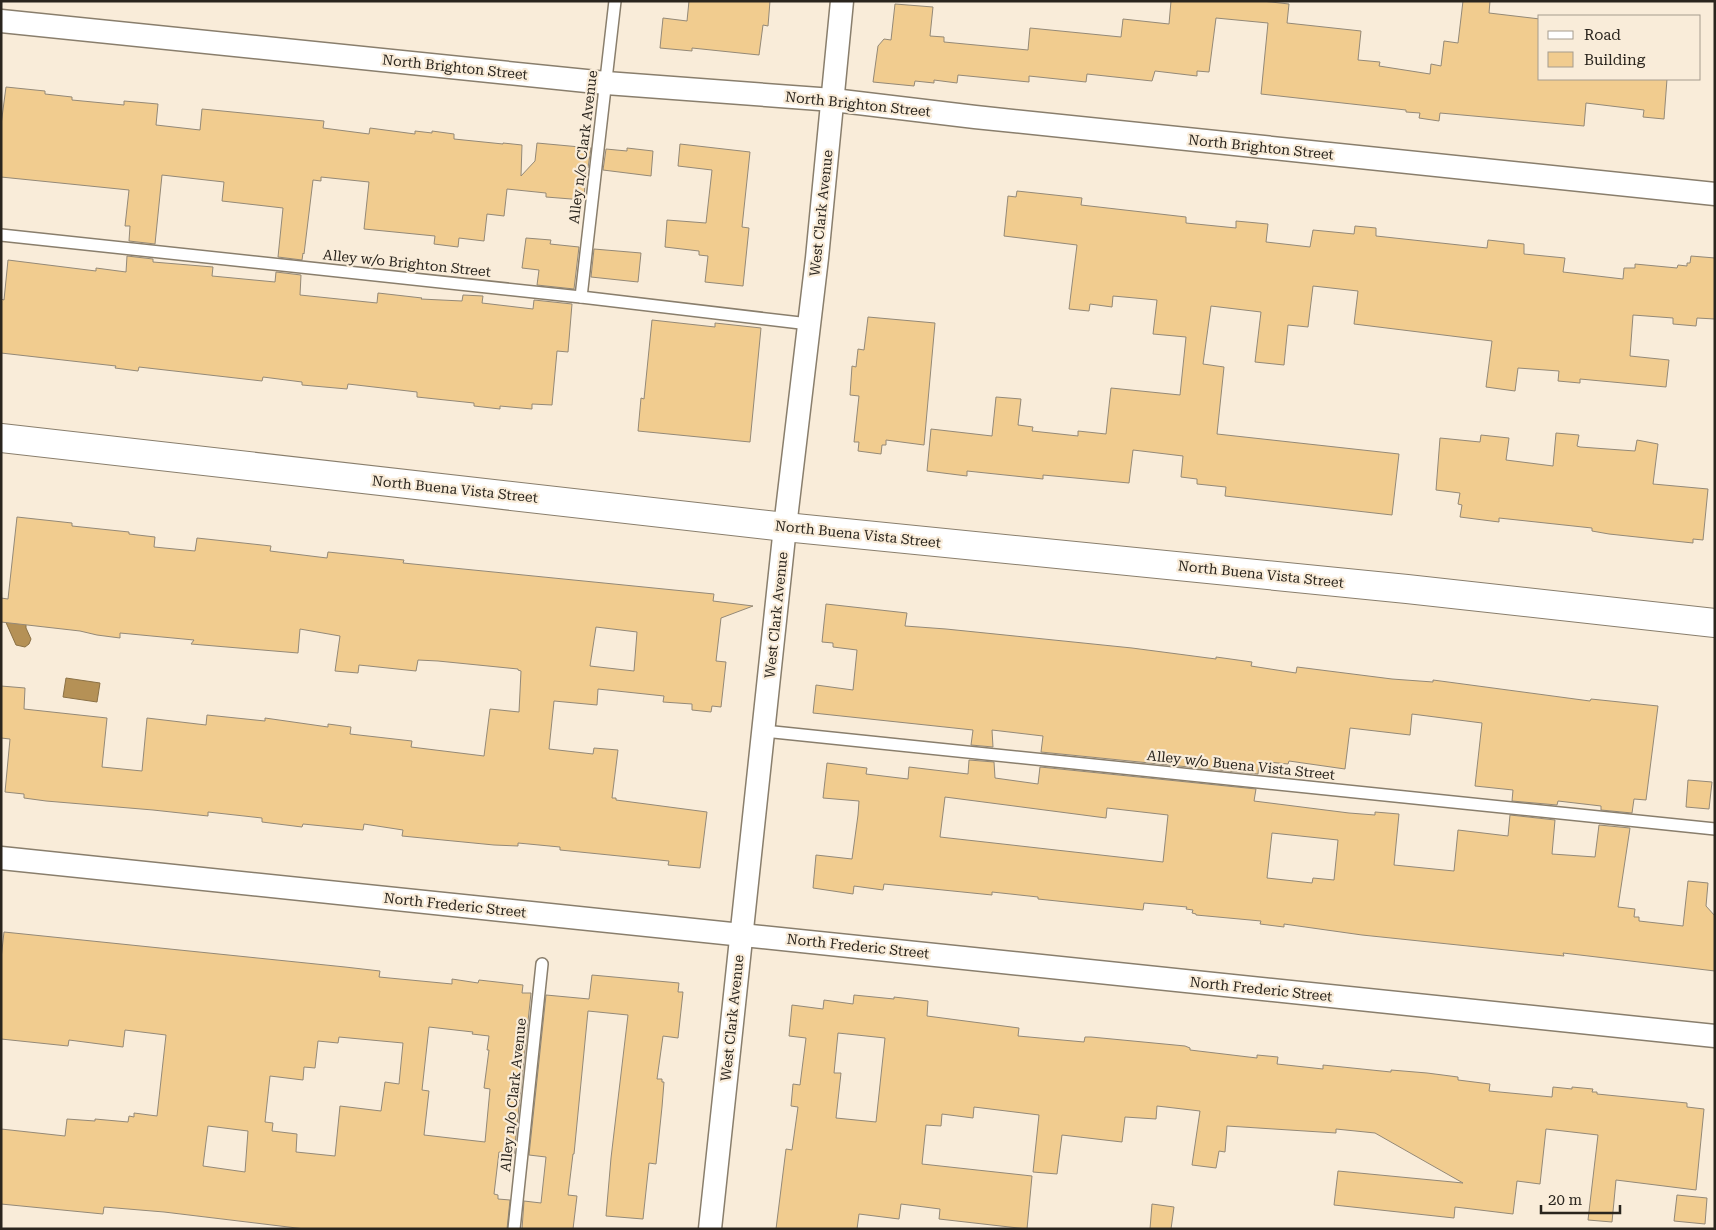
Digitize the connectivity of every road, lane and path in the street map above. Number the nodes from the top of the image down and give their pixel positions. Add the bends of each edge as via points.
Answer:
1 (614, 1) edge
2 (842, 1) edge
3 (1, 21) edge
4 (606, 83) junction
5 (833, 100) junction
6 (1715, 194) edge
7 (1, 235) edge
8 (580, 297) junction
9 (809, 324) junction
10 (1, 438) edge
11 (785, 527) junction
12 (1715, 623) edge
13 (764, 731) junction
14 (1715, 829) edge
15 (1, 858) edge
16 (741, 934) junction
17 (542, 964) dead end
18 (1715, 1036) edge
19 (514, 1229) edge
20 (710, 1229) edge

1 - 4 lane, Alley n/o Clark Avenue
2 - 5 street, West Clark Avenue
3 - 4 street, North Brighton Street
4 - 5 street, North Brighton Street
4 - 8 lane, Alley n/o Clark Avenue
5 - 6 street, North Brighton Street
5 - 9 street, West Clark Avenue
7 - 8 lane, Alley w/o Brighton Street
8 - 9 lane, Alley w/o Brighton Street
9 - 11 street, West Clark Avenue
10 - 11 main road, North Buena Vista Street
11 - 12 main road, North Buena Vista Street
11 - 13 street, West Clark Avenue
13 - 14 lane, Alley w/o Buena Vista Street
13 - 16 street, West Clark Avenue
15 - 16 street, North Frederic Street
16 - 18 street, North Frederic Street
16 - 20 street, West Clark Avenue
17 - 19 lane, Alley n/o Clark Avenue

